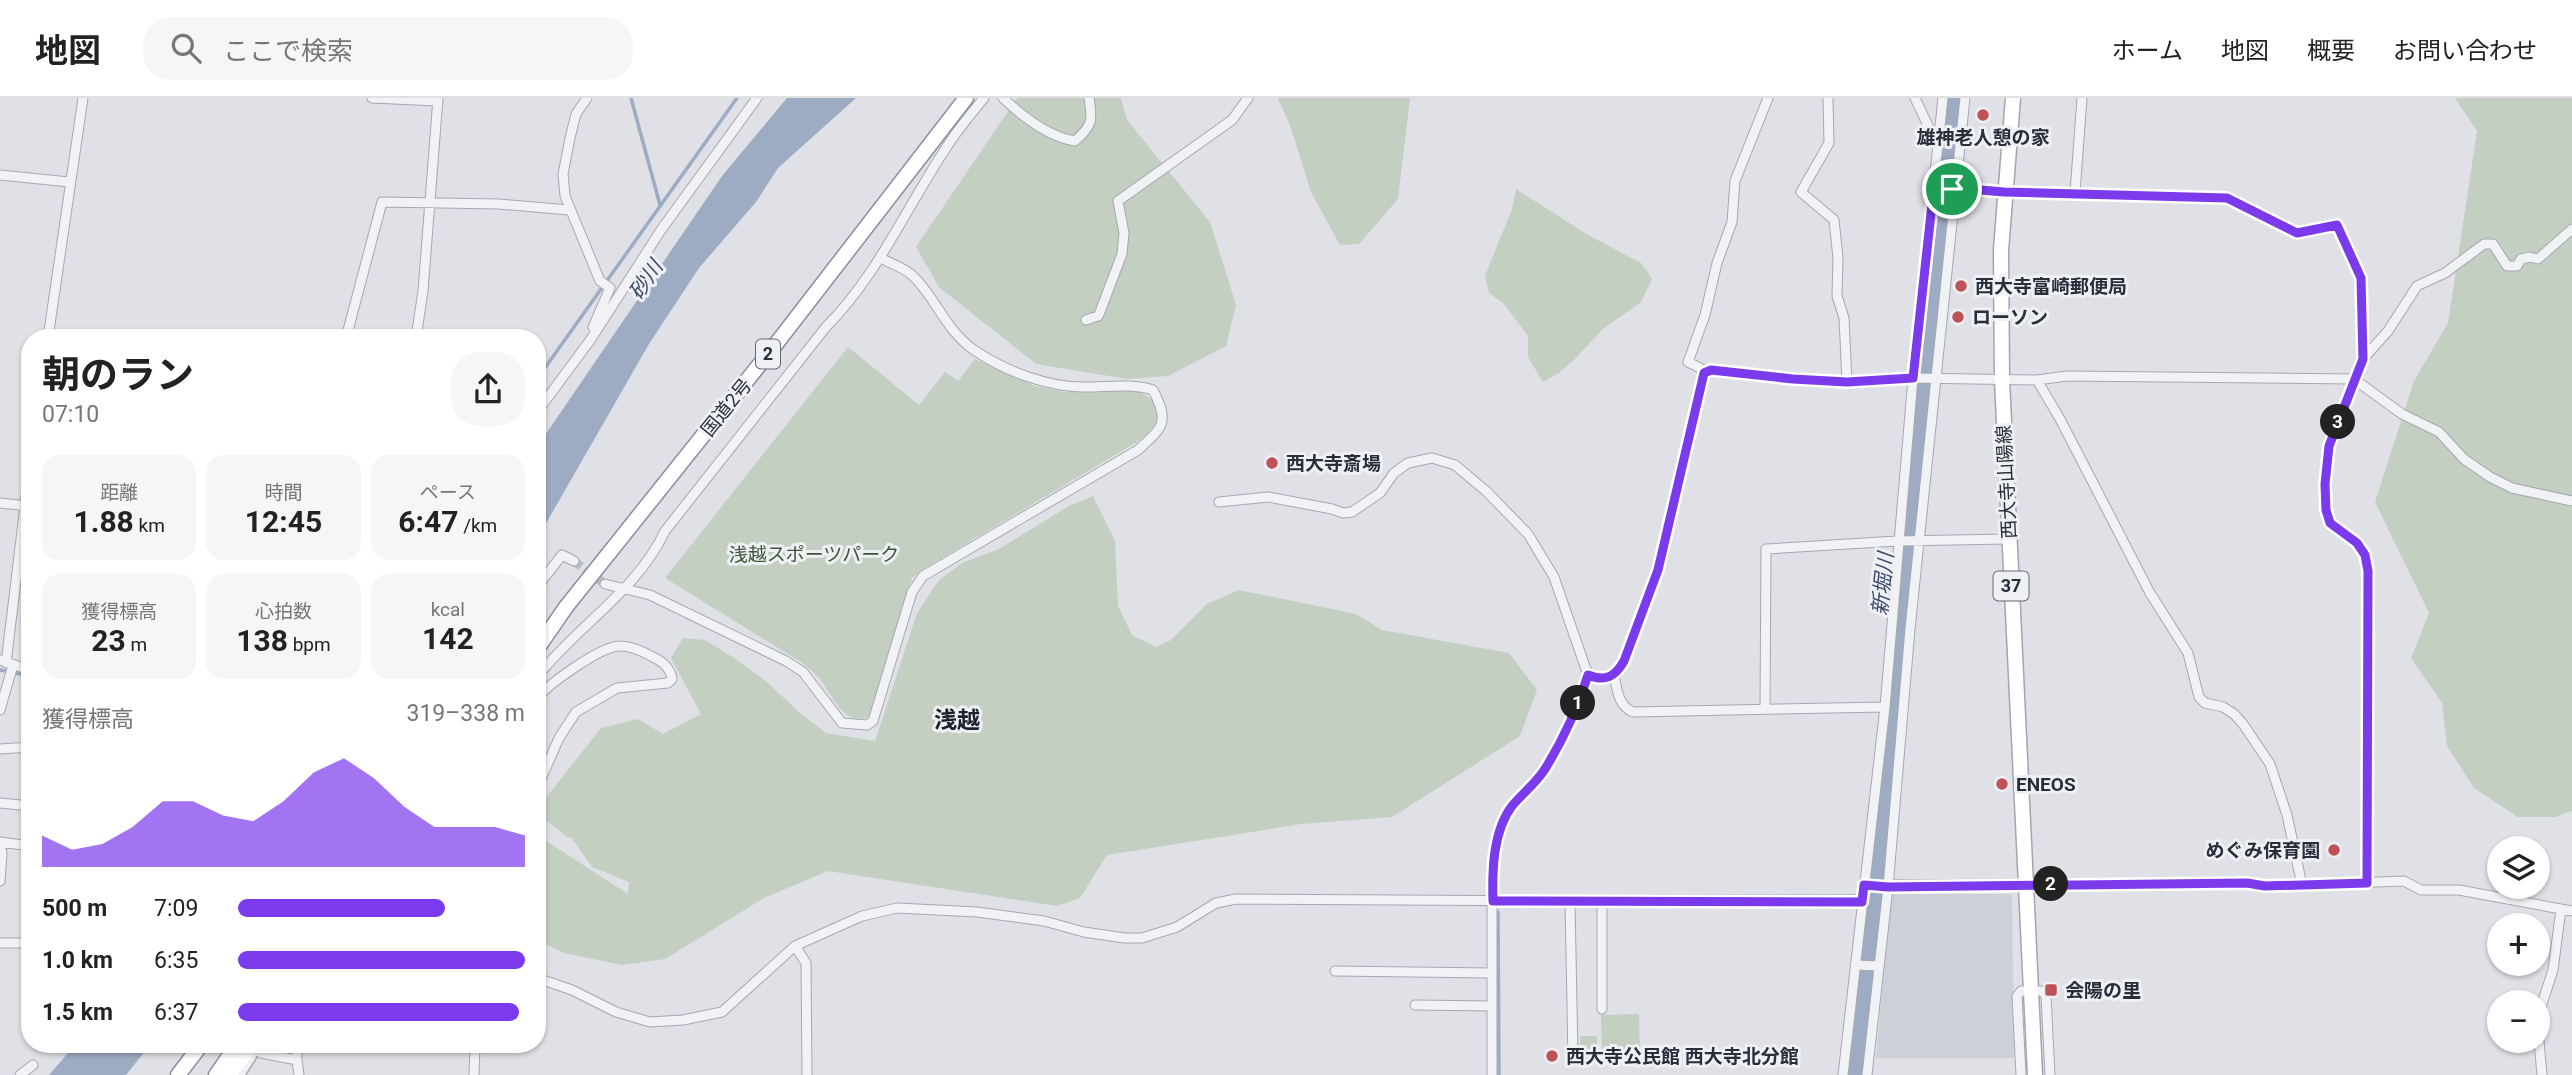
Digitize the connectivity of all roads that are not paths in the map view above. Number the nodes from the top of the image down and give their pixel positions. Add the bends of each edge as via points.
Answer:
1 (83, 98) edge
2 (372, 98) edge
3 (587, 98) edge
4 (757, 98) edge
5 (966, 98) edge
6 (984, 98) edge
7 (1003, 98) edge
8 (1089, 98) edge
9 (1248, 98) edge
10 (1768, 98) edge
11 (1828, 98) edge
12 (1914, 98) edge
13 (1943, 98) edge
14 (1965, 98) edge
15 (2013, 98) edge
16 (2082, 98) edge
17 (438, 99) edge
18 (1937, 146) junction
19 (0, 175) edge
20 (69, 182) junction
21 (1936, 187) junction
22 (1954, 189) junction
23 (2004, 192) junction
24 (2075, 193) junction
25 (429, 202) junction
26 (569, 210) junction
27 (2572, 229) edge
28 (880, 258) junction
29 (1086, 320) dead end
30 (48, 329) edge
31 (348, 329) edge
32 (417, 329) edge
33 (591, 339) junction
34 (2363, 359) junction
35 (1706, 371) junction
36 (1915, 378) junction
37 (1934, 379) junction
38 (2354, 379) junction
39 (2001, 380) junction
40 (2038, 380) junction
41 (1847, 382) junction
42 (546, 400) edge
43 (2572, 501) edge
44 (1219, 502) dead end
45 (0, 503) edge
46 (21, 505) edge
47 (2009, 539) junction
48 (1900, 541) junction
49 (1919, 541) junction
50 (21, 557) edge
51 (574, 561) dead end
52 (546, 575) edge
53 (605, 584) tunnel mouth
54 (624, 588) junction
55 (566, 607) junction
56 (1892, 629) junction
57 (1908, 629) junction
58 (546, 630) edge
59 (546, 636) edge
60 (8, 667) edge
61 (546, 668) edge
62 (1588, 675) junction
63 (1614, 675) junction
64 (546, 690) edge
65 (1885, 707) junction
66 (1765, 709) junction
67 (0, 710) edge
68 (21, 748) edge
69 (0, 749) edge
70 (546, 768) edge
71 (0, 803) edge
72 (21, 805) edge
73 (0, 843) edge
74 (21, 845) edge
75 (0, 881) edge
76 (2367, 883) junction
77 (2026, 884) junction
78 (1866, 885) junction
79 (2302, 885) junction
80 (1885, 886) junction
81 (1493, 901) junction
82 (1570, 901) junction
83 (1602, 901) junction
84 (1862, 902) junction
85 (2561, 909) junction
86 (2572, 911) edge
87 (0, 943) edge
88 (21, 943) edge
89 (795, 946) junction
90 (1858, 965) junction
91 (1877, 966) junction
92 (1335, 971) dead end
93 (1492, 973) junction
94 (546, 981) edge
95 (2546, 990) edge
96 (2031, 991) junction
97 (1415, 1005) dead end
98 (1492, 1006) junction
99 (1602, 1009) dead end
100 (195, 1053) edge
101 (241, 1053) edge
102 (244, 1053) edge
103 (246, 1053) edge
104 (270, 1053) edge
105 (296, 1053) edge
106 (475, 1053) edge
107 (2540, 1053) edge
108 (1573, 1059) dead end
109 (296, 1060) junction
110 (33, 1065) dead end
111 (20, 1075) edge
112 (178, 1075) edge
113 (216, 1075) edge
114 (229, 1075) edge
115 (239, 1075) edge
116 (299, 1075) edge
117 (474, 1075) edge
118 (807, 1075) edge
119 (1492, 1075) edge
120 (1843, 1075) edge
121 (1867, 1075) edge
122 (2021, 1075) edge
123 (2035, 1075) edge
124 (2050, 1075) edge
125 (2542, 1075) edge

1 - 20 street
2 - 17 street
3 - 26 street via 576,114 565,158
4 - 33 street
5 - 55 main road, 国道2号 / 2
6 - 28 street via 948,144
7 - 8 street via 1061,139 1075,141 1090,127
9 - 29 street via 1232,120 1118,201 1124,233 1122,254 1098,316
10 - 35 street via 1735,181 1732,222 1688,362
11 - 41 street via 1829,143 1801,192 1834,220
12 - 18 street
13 - 18 street
14 - 22 street
15 - 23 main road, 西大寺山陽線 / 37
16 - 24 street
17 - 25 street
18 - 21 street
19 - 20 street
20 - 30 street
21 - 22 street
21 - 36 street
22 - 23 street
22 - 37 street
23 - 24 street
23 - 39 main road, 西大寺山陽線 / 37
24 - 34 street via 2227,198 2297,233 2337,225 2361,278
25 - 26 street
25 - 31 street via 383,202
25 - 32 street
26 - 33 street via 610,288
27 - 34 street via 2538,259 2521,259 2517,266 2507,266 2493,244 2484,244 2445,273 2417,286
28 - 54 street
28 - 54 street via 912,275 957,336 1010,369 1036,380 1082,387 1153,390 1163,410 1160,430 1138,450 923,576 912,592 873,721 867,725 842,723 803,672 786,661 650,595
33 - 42 street
34 - 38 street
35 - 41 street
35 - 63 street via 1658,570 1624,661
36 - 37 street
36 - 41 street
36 - 48 street
37 - 39 street
37 - 49 street
38 - 40 street via 2067,376
38 - 43 street via 2402,414 2439,432 2490,477 2512,488
38 - 76 street via 2329,446 2325,484 2330,523 2357,543 2368,571
39 - 40 street
39 - 47 main road, 西大寺山陽線 / 37
40 - 79 street via 2150,593 2188,653 2199,697 2234,714 2270,764
44 - 62 street via 1268,497 1352,512 1380,493 1408,463 1432,458 1455,465 1528,534 1554,577
45 - 46 street
47 - 49 street
47 - 77 main road, 西大寺山陽線 / 37
48 - 49 street
48 - 56 street
48 - 66 street via 1766,550
49 - 57 street
50 - 60 street
51 - 52 street via 562,555
53 - 54 street
54 - 61 street
55 - 58 main road
55 - 59 main road, 国道2号 / 2
56 - 57 street
56 - 65 street
57 - 80 street
60 - 67 street
62 - 63 street
62 - 81 street via 1544,769 1511,808 1501,829 1492,867
63 - 66 street via 1623,705 1633,712
64 - 70 street via 608,648 629,647 664,664 672,679 617,688 576,712
65 - 66 street
65 - 78 street
68 - 69 street
71 - 72 street
73 - 74 street
73 - 75 street
76 - 79 street
76 - 85 street via 2404,881 2421,890 2459,890
77 - 79 street
77 - 80 street
77 - 96 main road, 西大寺山陽線 / 37
78 - 80 street
78 - 84 street
80 - 91 street
81 - 82 street
81 - 89 street via 1236,899 1216,903 1177,928 1124,938 977,912 897,908 862,916
81 - 93 street
82 - 83 street
82 - 108 street
83 - 84 street
83 - 99 street
84 - 90 street
85 - 86 street
85 - 95 street
87 - 88 street
89 - 94 street via 722,1012 683,1020 650,1023
89 - 118 street via 806,963
90 - 91 street
90 - 120 street
91 - 121 street
92 - 93 street
93 - 98 street
96 - 122 street via 2017,996
96 - 123 main road, 西大寺山陽線 / 37
96 - 124 street via 2046,996
97 - 98 street
98 - 119 street
100 - 112 main road
101 - 113 main road
102 - 114 main road
103 - 115 street
104 - 109 street
105 - 109 street
106 - 117 street
107 - 125 street
109 - 116 street
110 - 111 street

